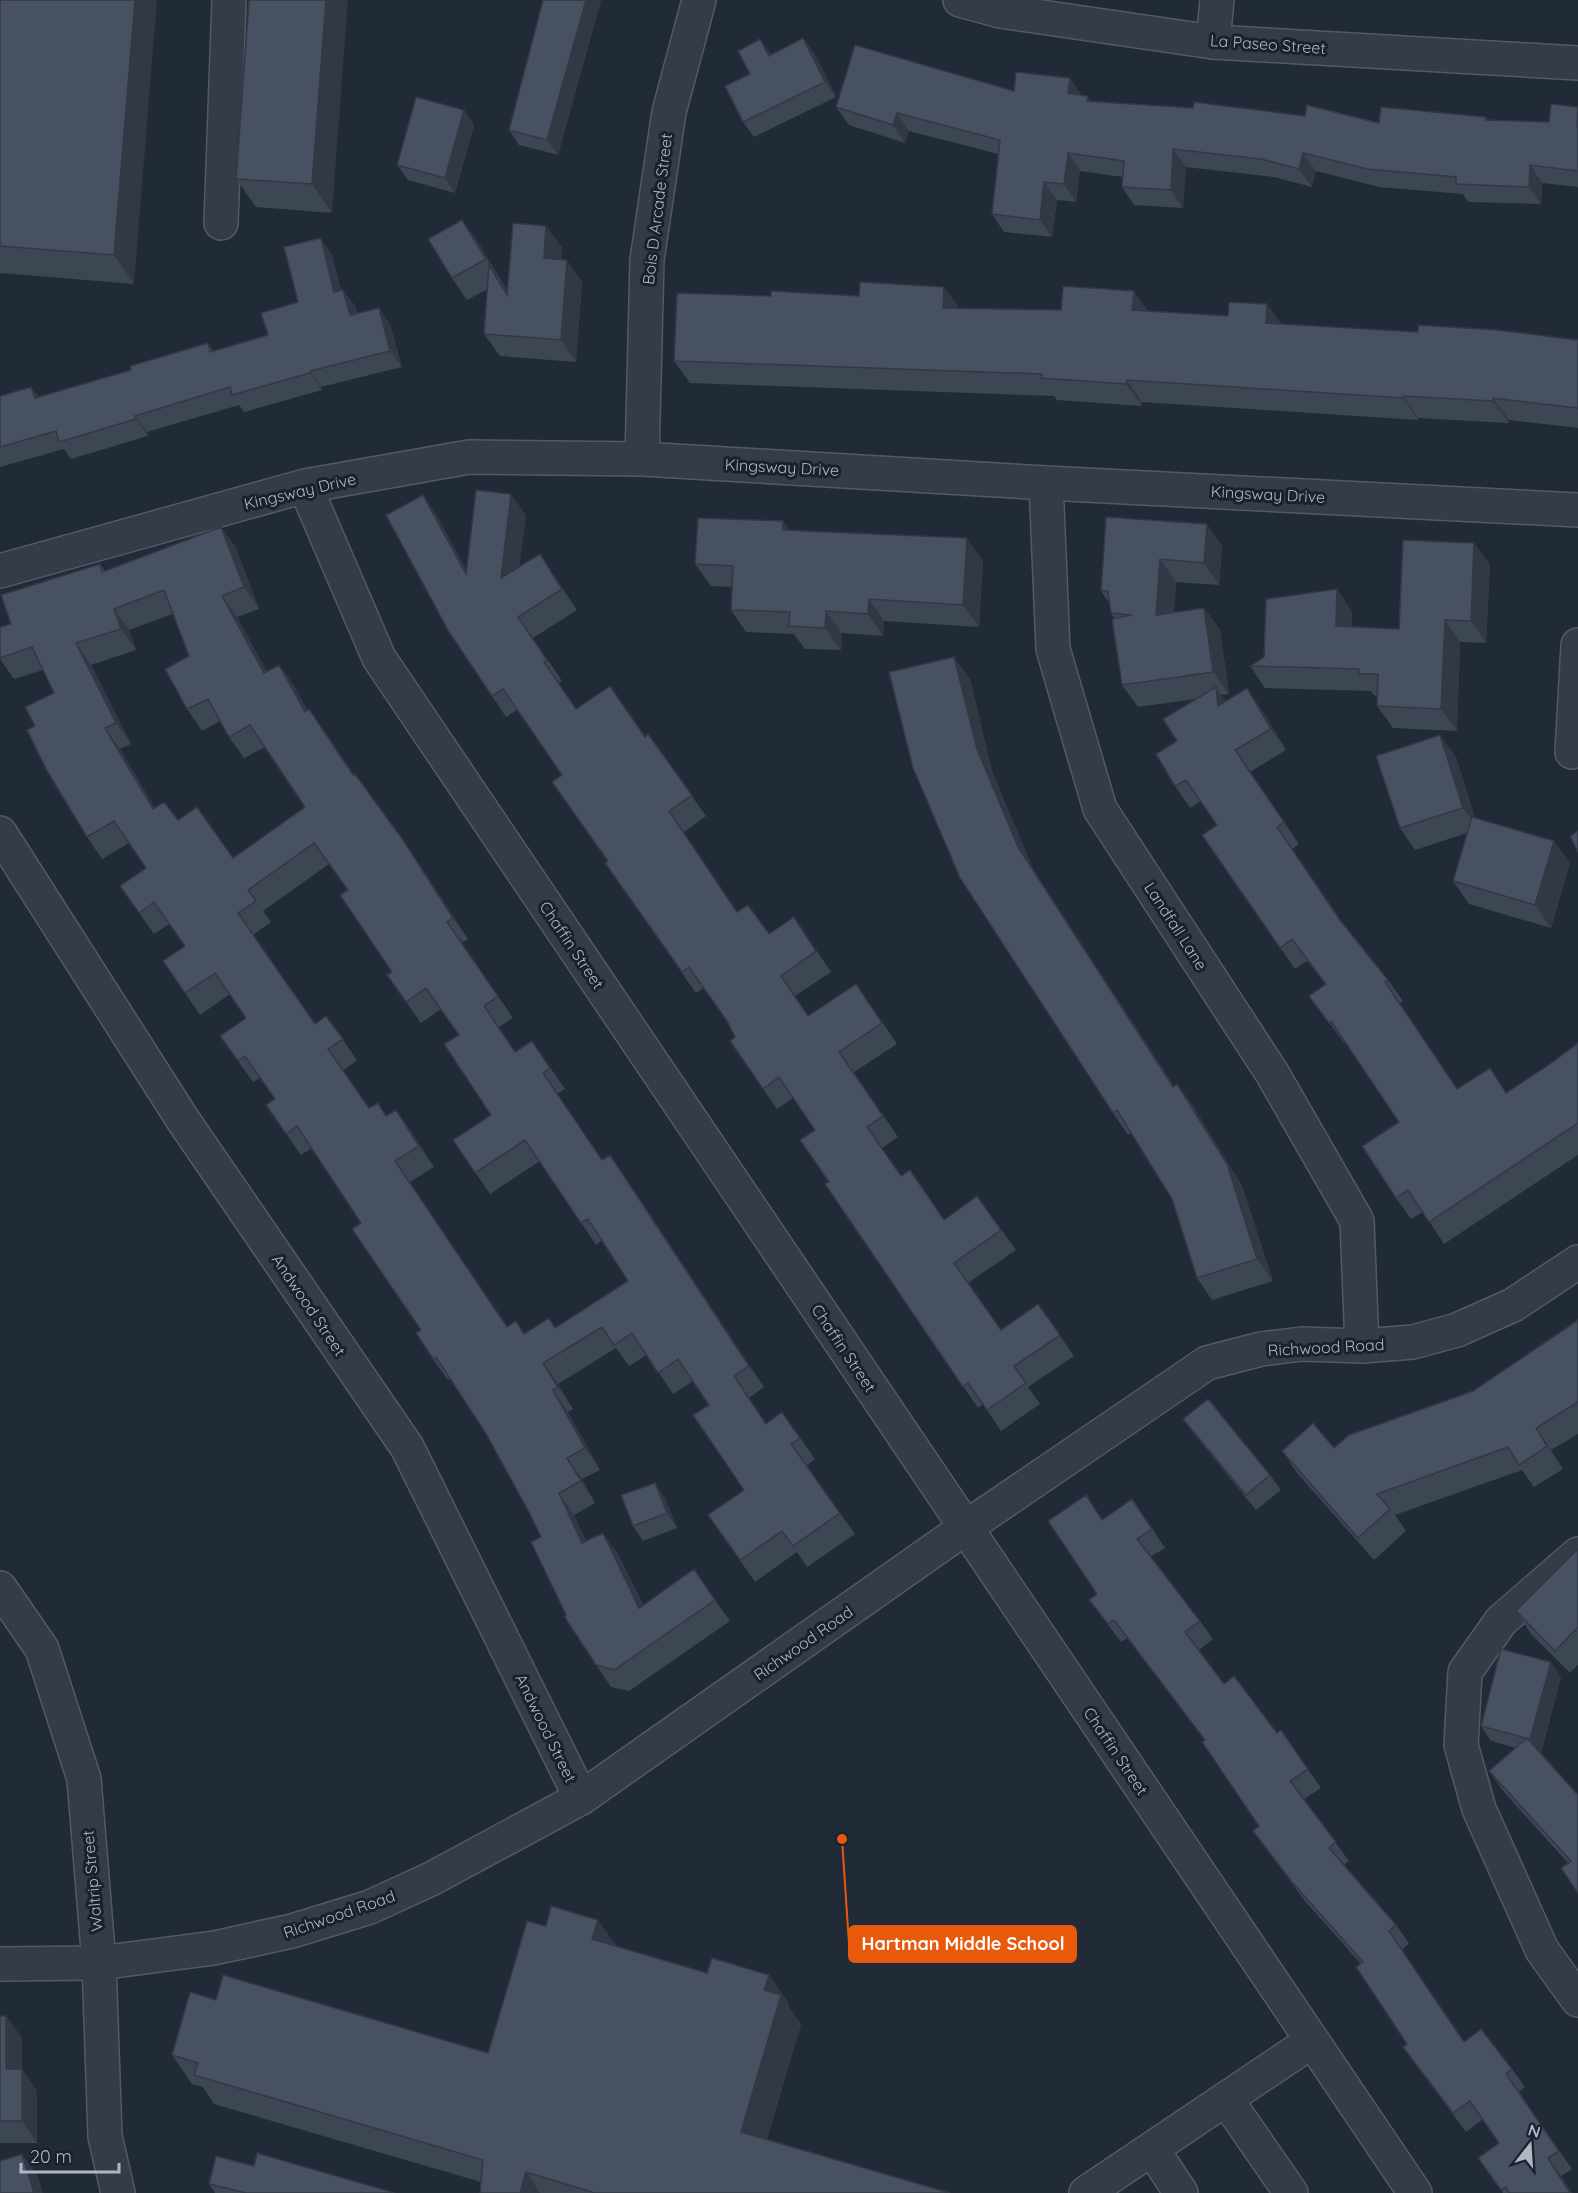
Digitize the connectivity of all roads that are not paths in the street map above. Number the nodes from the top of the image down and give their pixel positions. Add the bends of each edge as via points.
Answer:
1 (229, 0) edge
2 (699, 0) edge
3 (960, 0) edge
4 (1217, 0) edge
5 (1214, 42) junction
6 (1578, 63) edge
7 (221, 223) dead end
8 (642, 459) junction
9 (1046, 483) junction
10 (305, 486) junction
11 (1578, 510) edge
12 (0, 572) edge
13 (1578, 645) edge
14 (1572, 752) dead end
15 (0, 833) edge
16 (1578, 1262) edge
17 (1362, 1346) junction
18 (965, 1528) junction
19 (1578, 1554) edge
20 (0, 1588) edge
21 (581, 1798) junction
22 (99, 1963) junction
23 (0, 1964) edge
24 (1578, 2000) edge
25 (1312, 2041) junction
26 (1226, 2098) junction
27 (1152, 2149) junction
28 (118, 2193) edge
29 (1086, 2193) edge
30 (1181, 2193) edge
31 (1291, 2193) edge
32 (1415, 2193) edge

1 - 7 street
2 - 8 street, Bois D Arcade Street via 669,112 647,260
3 - 5 street, La Paseo Street via 1000,11
4 - 5 street
5 - 6 street, La Paseo Street
8 - 9 street, Kingsway Drive
8 - 10 street, Kingsway Drive via 469,458
9 - 11 street, Kingsway Drive
9 - 17 street, Landfall Lane via 1053,649 1100,810 1272,1073 1357,1221
10 - 12 street, Kingsway Drive
10 - 18 street, Chaffin Street via 379,658
13 - 14 street
15 - 21 street, Andwood Street via 183,1120 407,1448
16 - 17 street, Richwood Road via 1513,1305 1457,1330 1413,1342
17 - 18 street, Richwood Road via 1302,1344 1261,1349 1207,1363
18 - 21 street, Richwood Road
18 - 25 street, Chaffin Street
19 - 24 street via 1502,1621 1465,1672 1461,1745 1479,1809 1542,1950
20 - 22 street, Waltrip Street via 42,1649 84,1779
21 - 22 street, Richwood Road via 431,1879 370,1906 292,1931 214,1948
22 - 23 street, Richwood Road
22 - 28 street, Waltrip Street via 105,2136
25 - 26 street
25 - 32 street, Chaffin Street
26 - 27 street
26 - 31 street
27 - 29 street
27 - 30 street

